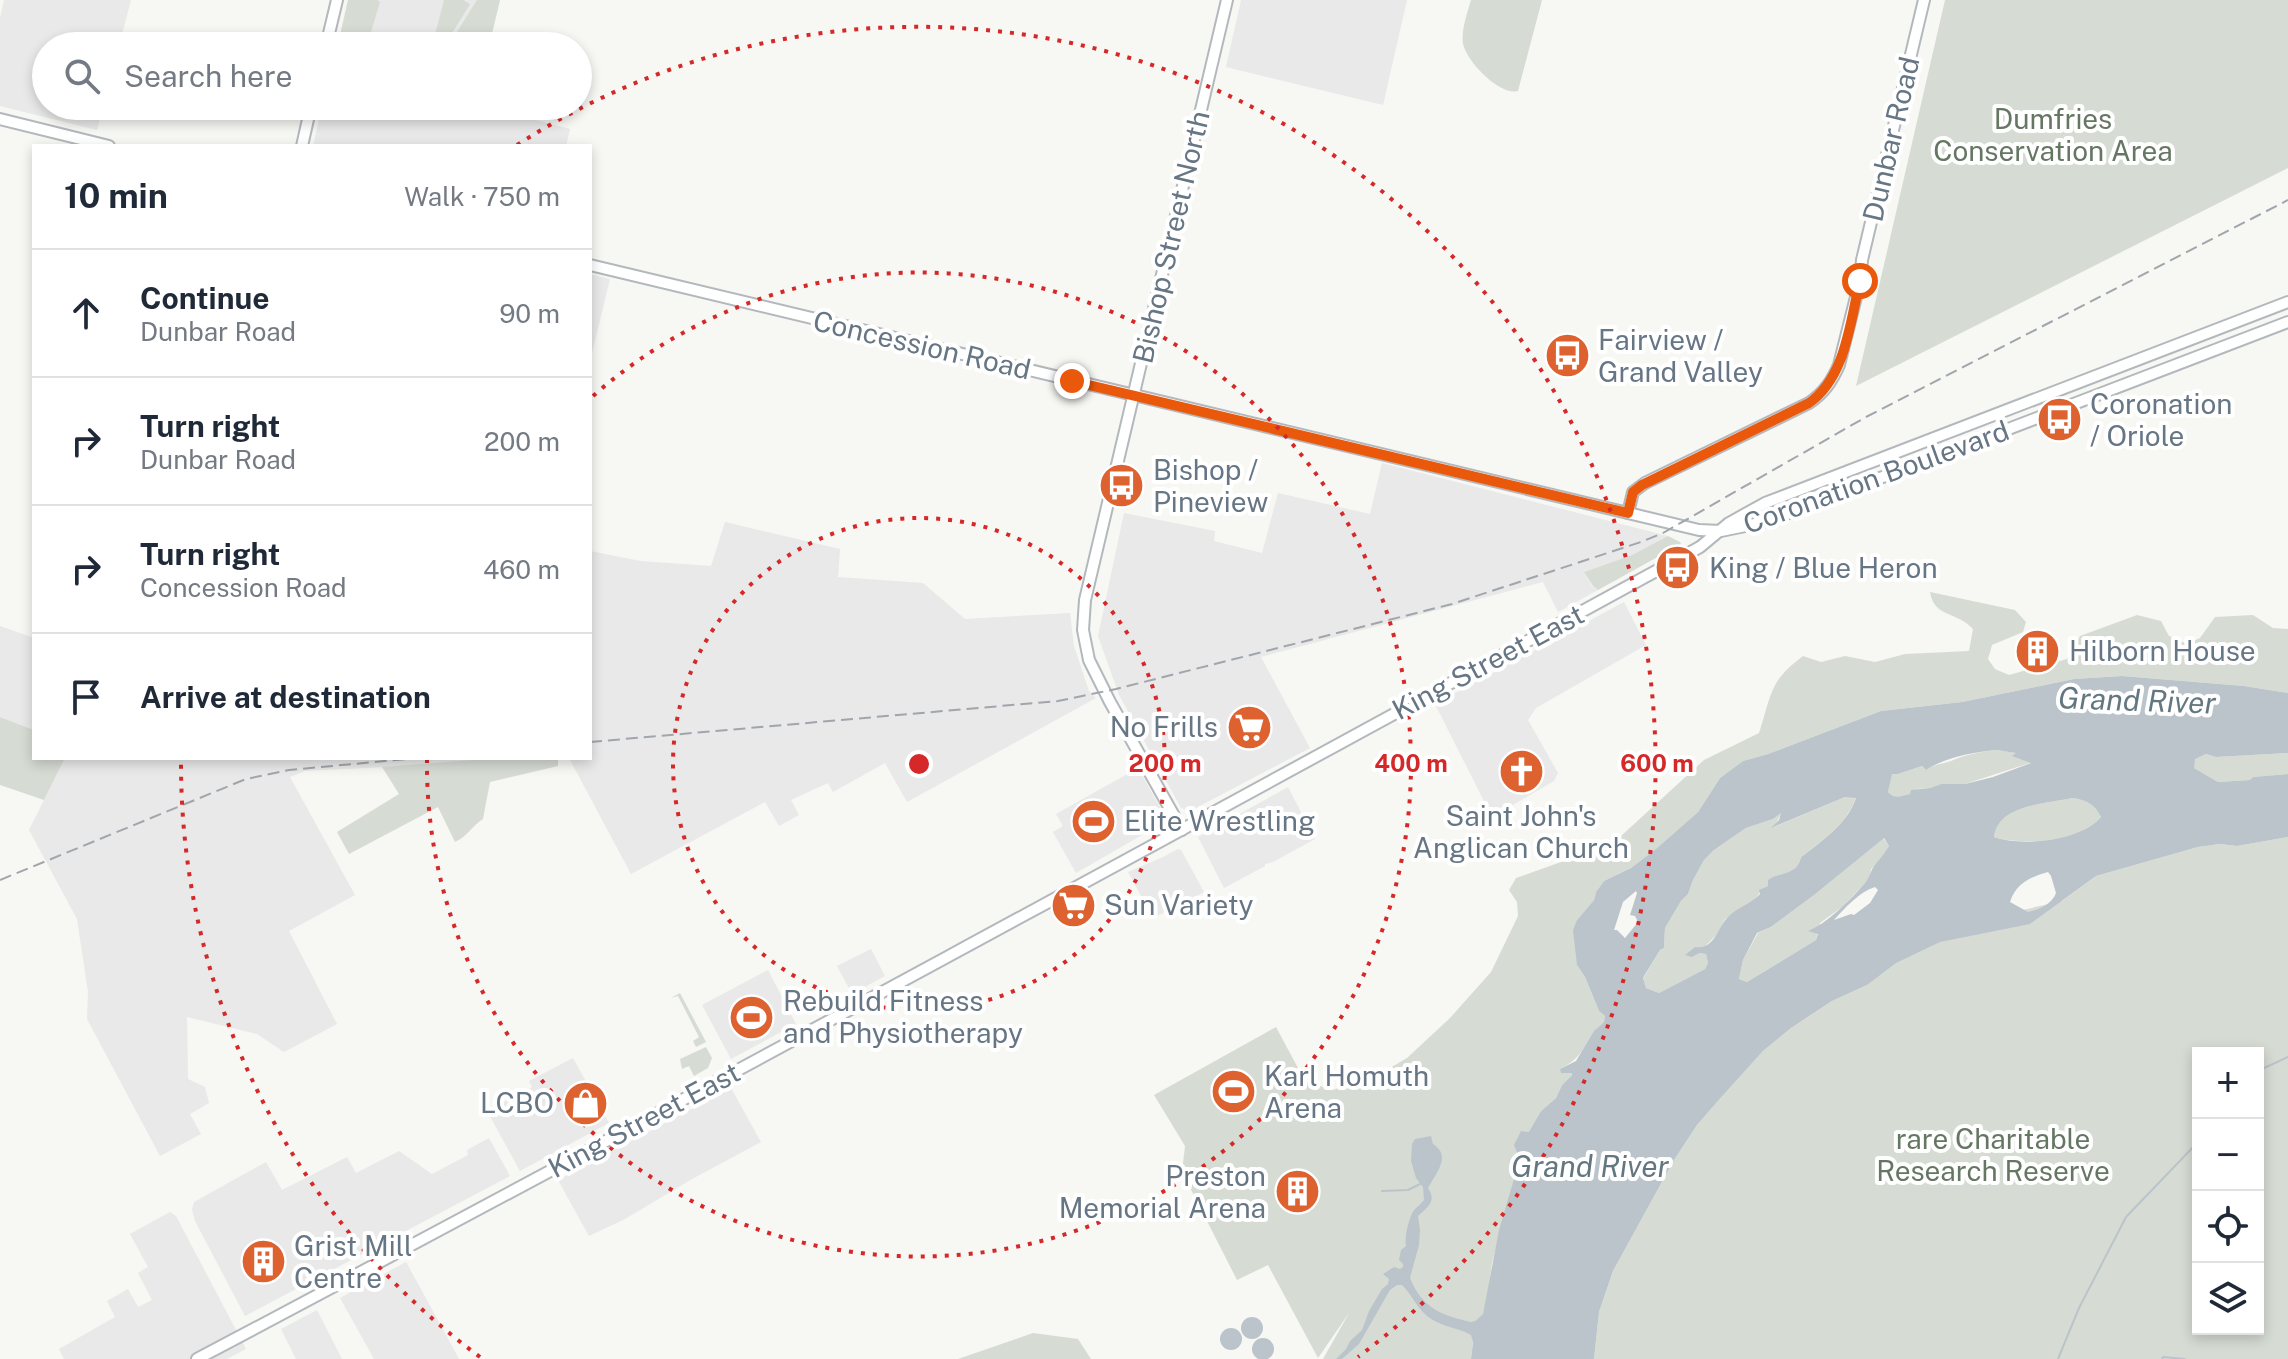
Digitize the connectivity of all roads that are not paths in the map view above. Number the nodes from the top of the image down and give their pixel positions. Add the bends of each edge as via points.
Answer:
1 (337, 0) edge
2 (1227, 0) edge
3 (1924, 0) edge
4 (329, 32) edge
5 (0, 119) edge
6 (308, 120) edge
7 (101, 144) edge
8 (302, 144) edge
9 (592, 265) edge
10 (2288, 302) edge
11 (2288, 322) edge
12 (1134, 395) junction
13 (1839, 476) junction
14 (1845, 490) junction
15 (1628, 513) junction
16 (1721, 531) junction
17 (1182, 830) junction
18 (197, 1359) edge

1 - 4 main road
2 - 12 main road, Bishop Street North
3 - 15 main road, Dunbar Road via 1834,376 1809,403 1645,483 1633,492
5 - 7 main road
6 - 8 main road
9 - 12 main road, Concession Road
10 - 13 main road, Coronation Boulevard
11 - 14 main road, Coronation Boulevard
12 - 15 main road, Concession Road
12 - 17 main road, Bishop Street North via 1082,622 1089,660
13 - 14 main road
13 - 16 main road, Coronation Boulevard via 1765,503
14 - 16 main road, Coronation Boulevard via 1765,522
15 - 16 main road, Concession Road
16 - 17 main road, King Street East
17 - 18 main road, King Street East

